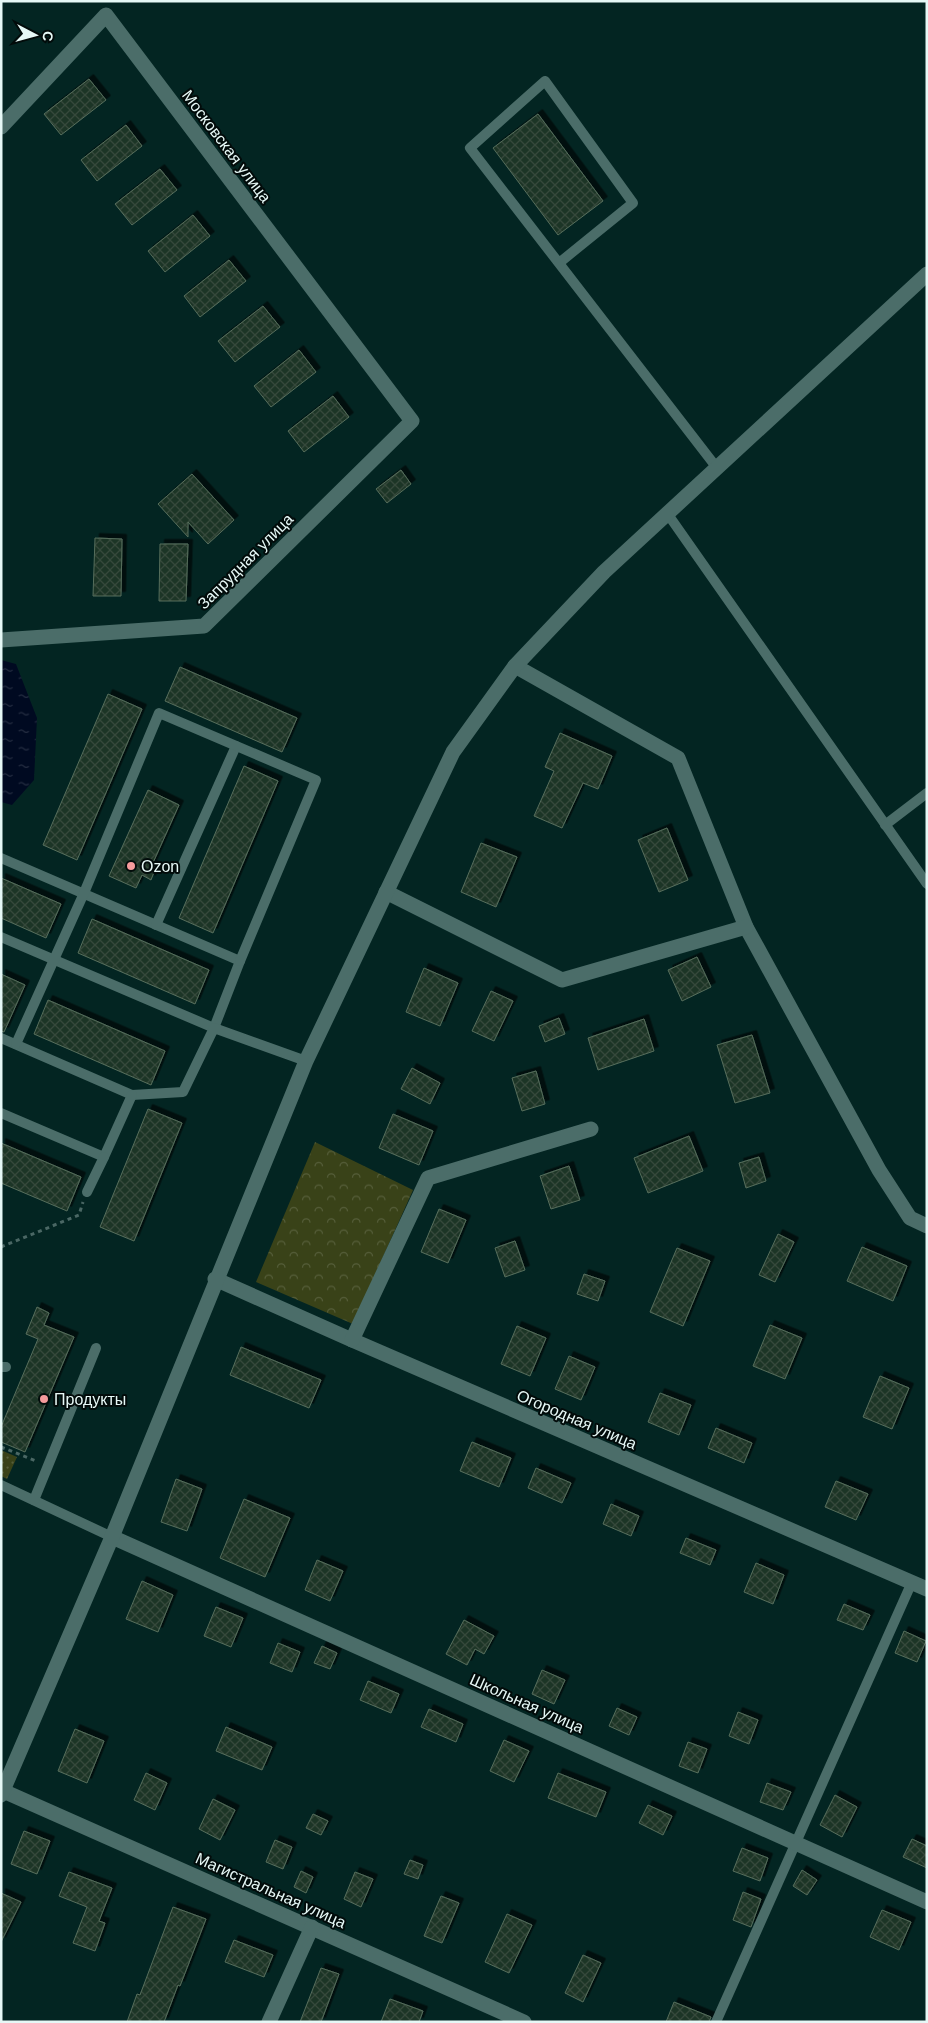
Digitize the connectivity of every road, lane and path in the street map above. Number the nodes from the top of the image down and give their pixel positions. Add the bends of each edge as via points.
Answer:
1 (1, 127) edge
2 (558, 263) junction
3 (926, 277) edge
4 (412, 420) joint
5 (717, 468) junction
6 (667, 513) junction
7 (1, 640) edge
8 (515, 666) junction
9 (236, 746) junction
10 (927, 793) edge
11 (885, 825) junction
12 (1, 858) edge
13 (927, 884) edge
14 (386, 892) junction
15 (84, 893) junction
16 (156, 925) junction
17 (746, 927) junction
18 (1, 938) edge
19 (53, 961) junction
20 (240, 961) junction
21 (214, 1028) junction
22 (1, 1038) edge
23 (16, 1044) junction
24 (306, 1061) junction
25 (132, 1095) junction
26 (1, 1113) edge
27 (591, 1130) dead end
28 (104, 1157) junction
29 (87, 1192) dead end
30 (79, 1214) dead end
31 (927, 1226) edge
32 (1, 1247) edge
33 (215, 1279) junction
34 (352, 1340) junction
35 (96, 1348) dead end
36 (1, 1448) edge
37 (48, 1466) junction
38 (1, 1485) edge
39 (34, 1500) junction
40 (112, 1537) junction
41 (912, 1582) junction
42 (927, 1589) edge
43 (2, 1792) edge
44 (797, 1843) junction
45 (927, 1902) edge
46 (312, 1927) junction
47 (270, 2022) edge
48 (524, 2022) edge
49 (716, 2022) edge

1 - 4 street, Московская улица via 106,15
2 - 2 lane via 470,148 545,81 633,203
2 - 5 lane
3 - 5 street
4 - 7 street, Запрудная улица via 204,626
5 - 6 street
6 - 8 street via 604,572
6 - 11 lane
8 - 14 street via 453,752
8 - 17 street via 678,758
9 - 15 lane via 159,713
9 - 16 lane
9 - 20 lane via 316,780
10 - 11 lane
11 - 13 lane
12 - 15 lane
14 - 17 street via 562,980
14 - 24 street
15 - 16 lane
15 - 19 lane
16 - 20 lane
17 - 31 street via 879,1170 910,1218
18 - 19 lane
19 - 21 lane
19 - 23 lane
20 - 21 lane
21 - 24 lane
21 - 25 lane via 183,1092
22 - 23 lane
23 - 25 lane
24 - 33 street
25 - 28 lane
26 - 28 lane
27 - 34 street via 428,1178
28 - 29 lane
30 - 32 path
33 - 34 street, Огородная улица
33 - 40 street
34 - 41 street, Огородная улица
35 - 37 lane
36 - 37 path
37 - 39 lane
38 - 39 lane
39 - 40 lane
40 - 43 street
40 - 44 street, Школьная улица
41 - 42 street, Огородная улица
41 - 44 lane
43 - 46 street, Магистральная улица
44 - 45 street, Школьная улица
44 - 49 lane
46 - 47 street
46 - 48 street, Магистральная улица

